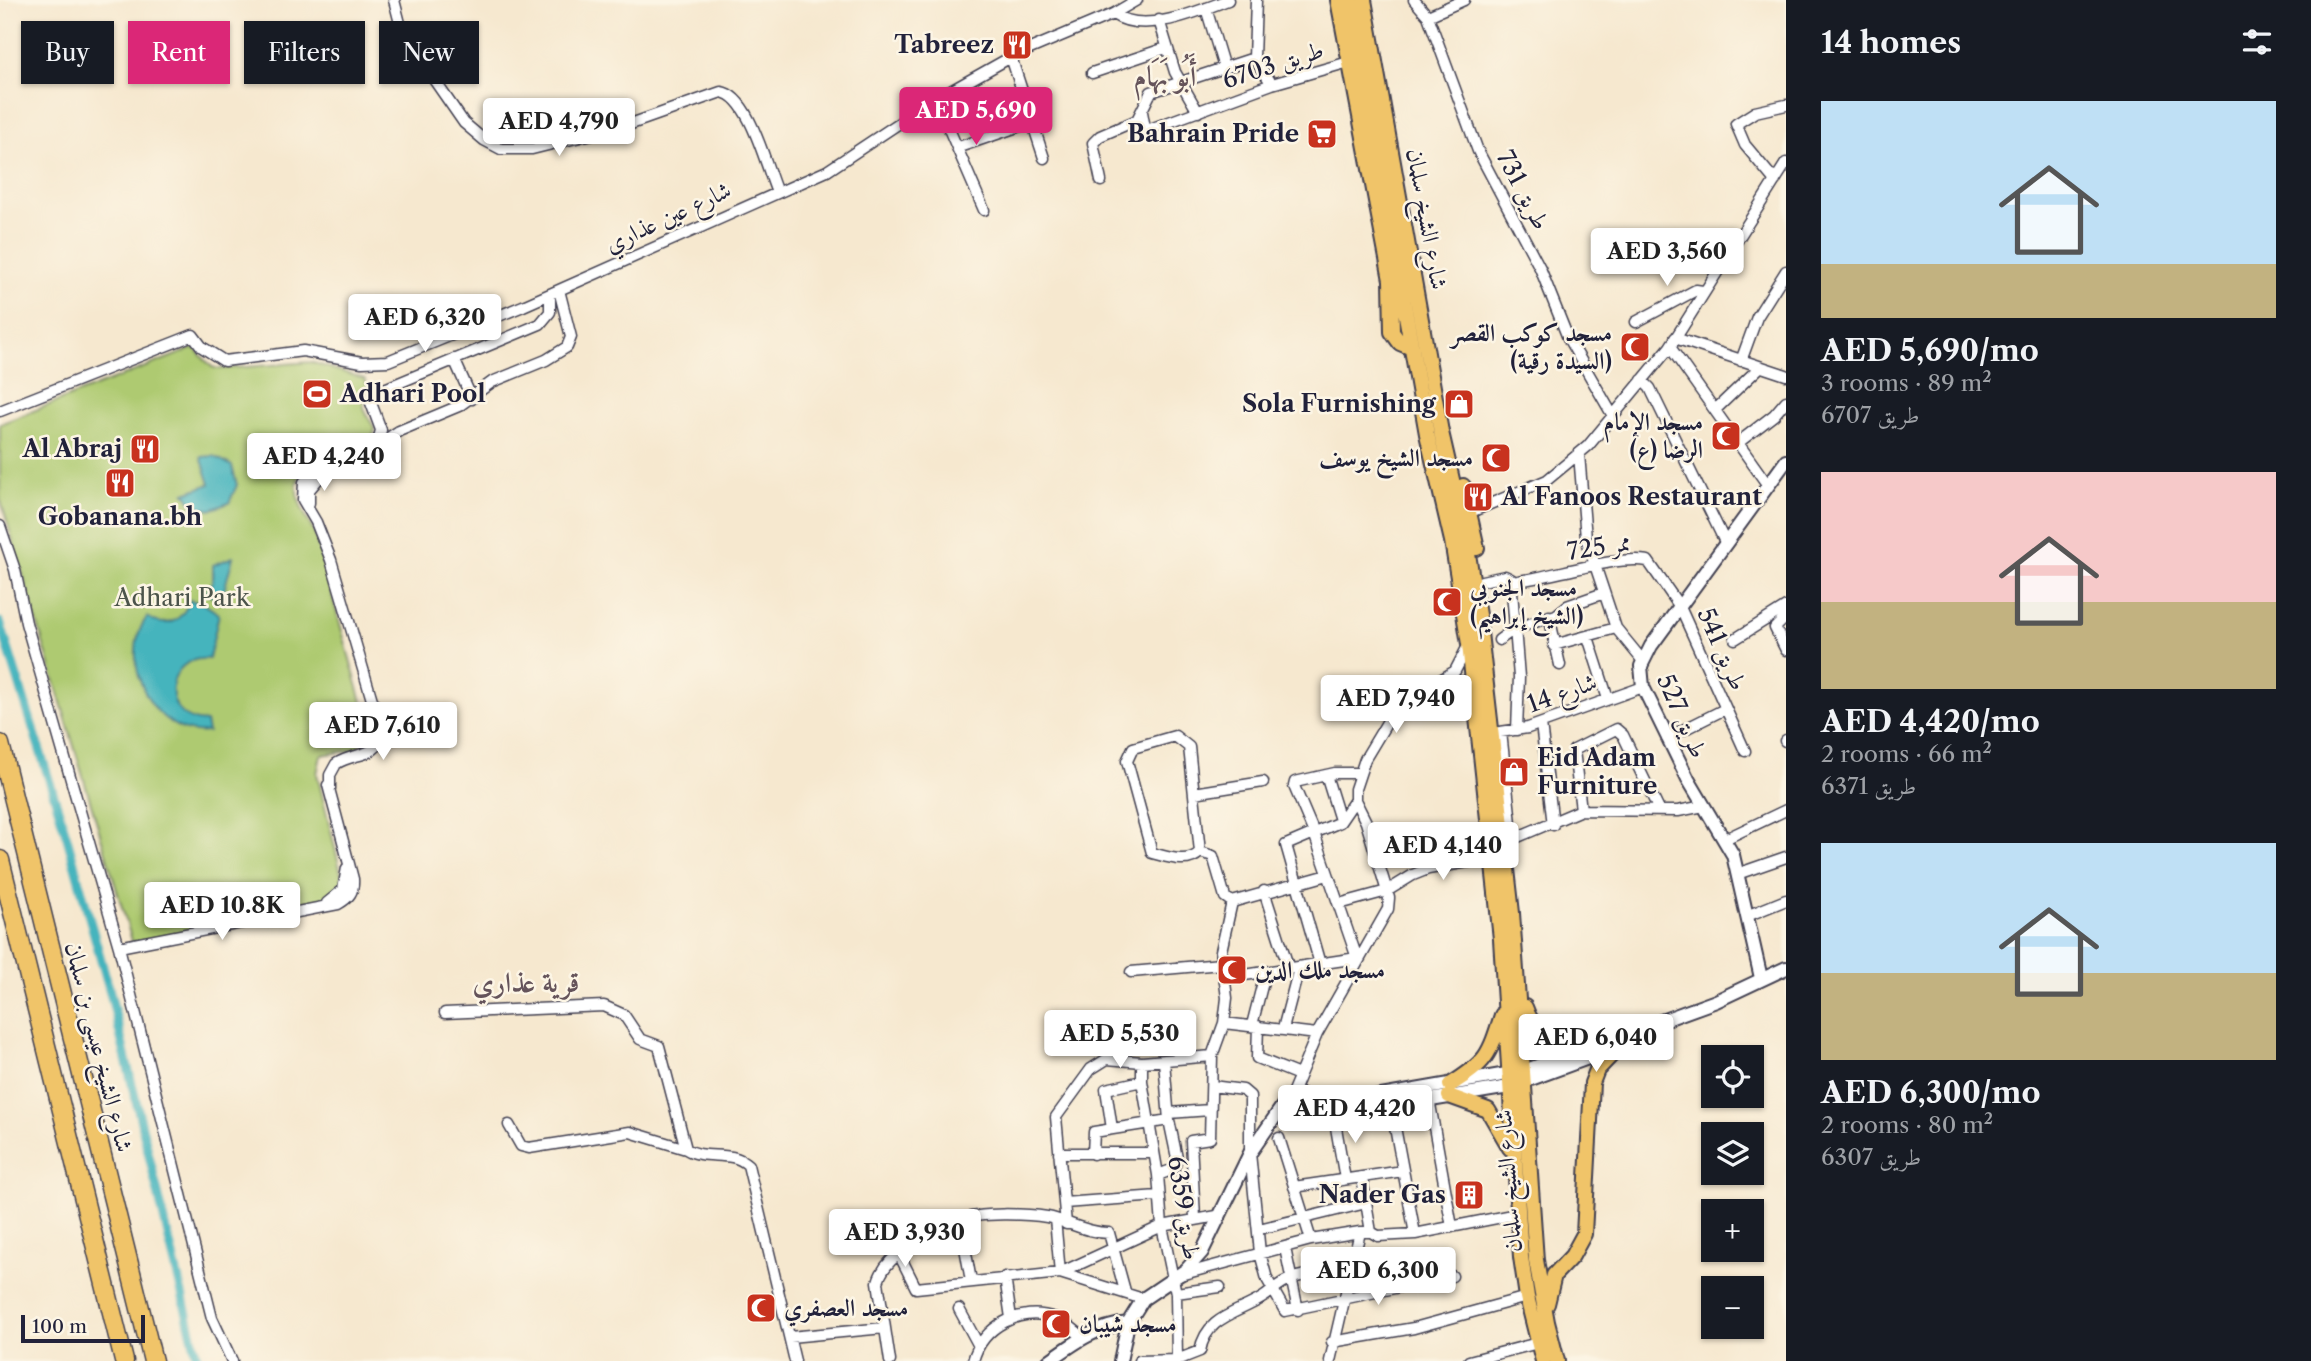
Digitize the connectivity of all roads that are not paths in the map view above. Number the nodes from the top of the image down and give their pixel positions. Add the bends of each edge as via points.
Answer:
1 (394, 0) edge
2 (1137, 0) edge
3 (1228, 0) edge
4 (1256, 0) edge
5 (1338, 0) edge
6 (1350, 0) edge
7 (1364, 0) edge
8 (1414, 0) edge
9 (1464, 0) edge
10 (1123, 3) edge
11 (1206, 8) junction
12 (1113, 14) junction
13 (1428, 16) junction
14 (1159, 20) junction
15 (1166, 48) junction
16 (1011, 57) junction
17 (1254, 58) junction
18 (1349, 62) junction
19 (1224, 68) junction
20 (1092, 73) dead end
21 (1180, 83) junction
22 (1272, 83) junction
23 (936, 99) junction
24 (1786, 105) edge
25 (1142, 112) junction
26 (1198, 112) junction
27 (1032, 122) junction
28 (959, 146) junction
29 (1044, 158) dead end
30 (1786, 163) edge
31 (1101, 181) dead end
32 (1775, 181) junction
33 (776, 190) junction
34 (984, 209) dead end
35 (1786, 271) edge
36 (1703, 291) junction
37 (554, 292) junction
38 (1636, 322) dead end
39 (1422, 327) junction
40 (1672, 342) junction
41 (1412, 348) junction
42 (454, 359) junction
43 (1741, 361) junction
44 (1760, 368) junction
45 (1786, 375) edge
46 (1642, 380) junction
47 (471, 399) junction
48 (1786, 401) edge
49 (1715, 410) junction
50 (0, 411) edge
51 (1613, 416) junction
52 (380, 427) junction
53 (399, 431) junction
54 (1740, 442) junction
55 (374, 450) junction
56 (1579, 454) junction
57 (1786, 461) edge
58 (1767, 484) junction
59 (1471, 512) junction
60 (0, 526) edge
61 (1726, 544) junction
62 (1651, 565) joint
63 (1595, 567) junction
64 (1482, 581) junction
65 (1511, 582) junction
66 (1604, 593) junction
67 (1680, 607) junction
68 (1786, 607) edge
69 (1478, 615) junction
70 (1549, 617) junction
71 (1769, 617) junction
72 (1786, 617) edge
73 (1616, 628) junction
74 (1775, 628) junction
75 (1514, 629) junction
76 (1588, 637) junction
77 (1735, 639) dead end
78 (1499, 640) dead end
79 (1469, 644) junction
80 (1554, 645) junction
81 (1629, 645) junction
82 (1651, 646) junction
83 (1786, 650) edge
84 (1643, 661) junction
85 (1560, 665) dead end
86 (1445, 677) junction
87 (1643, 687) junction
88 (1474, 691) junction
89 (1608, 699) junction
90 (1725, 709) junction
91 (1541, 724) junction
92 (1517, 730) junction
93 (1497, 733) junction
94 (1667, 738) junction
95 (0, 744) edge
96 (1745, 751) dead end
97 (1359, 773) junction
98 (1325, 775) junction
99 (1262, 782) dead end
100 (1194, 793) junction
101 (1355, 800) junction
102 (1703, 806) junction
103 (1581, 810) junction
104 (1659, 810) junction
105 (1786, 810) edge
106 (1340, 820) junction
107 (1553, 824) junction
108 (1314, 833) junction
109 (1725, 839) junction
110 (1506, 842) junction
111 (1200, 852) junction
112 (1786, 857) edge
113 (1491, 858) junction
114 (0, 860) edge
115 (1740, 873) junction
116 (1328, 875) junction
117 (1295, 883) junction
118 (1264, 891) junction
119 (1388, 895) junction
120 (1786, 900) edge
121 (1232, 902) junction
122 (1339, 905) junction
123 (1749, 915) junction
124 (119, 947) junction
125 (1357, 958) junction
126 (1221, 964) junction
127 (1320, 964) junction
128 (1786, 968) edge
129 (1294, 969) junction
130 (1131, 972) dead end
131 (1265, 974) junction
132 (1225, 978) junction
133 (1761, 978) junction
134 (1518, 987) junction
135 (1505, 1003) junction
136 (445, 1013) dead end
137 (1224, 1023) junction
138 (1255, 1026) junction
139 (1647, 1028) junction
140 (1283, 1029) junction
141 (1317, 1034) junction
142 (1592, 1044) junction
143 (1619, 1047) junction
144 (1212, 1056) junction
145 (1164, 1061) junction
146 (1142, 1062) junction
147 (1299, 1075) junction
148 (1524, 1077) junction
149 (1142, 1081) junction
150 (1509, 1081) junction
151 (1212, 1086) junction
152 (1450, 1090) junction
153 (1297, 1098) junction
154 (1429, 1099) junction
155 (1391, 1106) junction
156 (1210, 1110) junction
157 (1334, 1116) junction
158 (1169, 1117) junction
159 (1296, 1117) junction
160 (509, 1125) dead end
161 (1150, 1125) junction
162 (1112, 1129) junction
163 (1279, 1138) dead end
164 (686, 1149) junction
165 (1059, 1153) junction
166 (1154, 1153) junction
167 (1250, 1153) junction
168 (1093, 1154) junction
169 (1513, 1156) junction
170 (1177, 1158) junction
171 (1191, 1158) junction
172 (1403, 1171) junction
173 (1158, 1175) junction
174 (1363, 1178) junction
175 (1345, 1179) junction
176 (1294, 1187) junction
177 (1158, 1196) junction
178 (1064, 1203) junction
179 (1366, 1203) junction
180 (1517, 1214) junction
181 (1217, 1216) junction
182 (1304, 1217) junction
183 (1195, 1218) junction
184 (1055, 1219) junction
185 (956, 1224) junction
186 (1066, 1224) junction
187 (1162, 1226) junction
188 (1452, 1227) junction
189 (1259, 1229) junction
190 (1365, 1232) junction
191 (1415, 1234) junction
192 (1311, 1240) junction
193 (1285, 1248) junction
194 (1115, 1249) junction
195 (1260, 1253) junction
196 (899, 1254) junction
197 (1351, 1267) junction
198 (1060, 1273) junction
199 (1005, 1276) junction
200 (1452, 1276) dead end
201 (1173, 1277) junction
202 (1292, 1278) junction
203 (971, 1281) junction
204 (1220, 1287) dead end
205 (1272, 1287) junction
206 (1125, 1291) junction
207 (1176, 1293) junction
208 (1527, 1297) junction
209 (1143, 1299) junction
210 (1342, 1299) junction
211 (959, 1309) dead end
212 (1298, 1310) junction
213 (1011, 1318) junction
214 (1547, 1322) junction
215 (1128, 1323) junction
216 (884, 1328) junction
217 (790, 1337) junction
218 (1083, 1337) junction
219 (1332, 1342) junction
220 (1538, 1343) junction
221 (979, 1346) junction
222 (1201, 1356) edge
223 (124, 1361) edge
224 (153, 1361) edge
225 (232, 1361) edge
226 (795, 1361) edge
227 (890, 1361) edge
228 (972, 1361) edge
229 (1049, 1361) edge
230 (1120, 1361) edge
231 (1139, 1361) edge
232 (1177, 1361) edge
233 (1330, 1361) edge
234 (1469, 1361) edge
235 (1543, 1361) edge
236 (1558, 1361) edge

1 - 33 street via 403,35 464,122 492,146 532,149 729,93 744,108
2 - 10 street, شارع عين عذاري
3 - 11 street
4 - 17 street
5 - 18 main road
6 - 41 main road, شارع الشيخ سلمان
7 - 39 main road, شارع الشيخ سلمان
8 - 13 street
9 - 13 street
10 - 12 street, شارع عين عذاري
11 - 14 street
11 - 19 street
12 - 14 street via 1131,23
12 - 16 street, شارع عين عذاري
13 - 51 street, طريق 731 via 1478,151 1540,268 1568,338
14 - 15 street
15 - 20 street
15 - 21 street
16 - 23 street, شارع عين عذاري
16 - 27 street
17 - 19 street
17 - 22 street
18 - 22 street, طريق 6703
18 - 41 main road via 1391,280 1392,332
19 - 21 street
21 - 25 street via 1151,92
21 - 26 street
22 - 26 street, طريق 6703
23 - 28 street
23 - 33 street, شارع عين عذاري via 844,161
24 - 32 street via 1755,112 1736,124 1745,145
25 - 26 street, طريق 6703 via 1148,129
25 - 31 street via 1137,120 1093,142
27 - 28 street
27 - 29 street
28 - 34 street
30 - 32 street
32 - 36 street
33 - 37 street, شارع عين عذاري
35 - 43 street via 1757,317
36 - 38 street via 1694,291
36 - 40 street
37 - 42 street via 550,312 540,324
37 - 47 street via 571,337 567,347 492,382
37 - 50 street, شارع عين عذاري via 380,363 303,351 224,362 191,336
39 - 59 main road via 1434,349
39 - 69 main road, شارع الشيخ سلمان
40 - 43 street
40 - 46 street
40 - 49 street
41 - 79 main road, شارع الشيخ سلمان
42 - 47 street
42 - 52 street via 377,392 371,404
43 - 44 street
44 - 45 street
44 - 49 street
46 - 51 street
46 - 61 street
47 - 53 street
48 - 54 street
49 - 54 street
51 - 56 street
52 - 53 street
52 - 55 street
53 - 55 street
54 - 58 street
55 - 124 street via 327,469 309,490 311,512 331,560 382,734 378,746 353,754 333,768 330,789 353,879 351,895 338,904
56 - 59 street via 1537,485
56 - 63 street via 1586,538
57 - 58 street, طريق 527
58 - 61 street, طريق 527
59 - 64 main road
60 - 124 street
61 - 67 street, طريق 527
62 - 63 street, ممر 725 via 1635,561
62 - 67 street, طريق 541
63 - 65 street, ممر 725
63 - 66 street
64 - 65 street, ممر 725 via 1507,576
64 - 69 main road
65 - 75 street
66 - 70 street
66 - 73 street
67 - 82 street, طريق 527
67 - 90 street, طريق 541
68 - 71 street
69 - 93 main road, شارع الشيخ سلمان
70 - 75 street
70 - 80 street
71 - 74 street
71 - 77 street
72 - 74 street
73 - 76 street
73 - 81 street
74 - 83 street
75 - 78 street
75 - 92 street via 1519,677
76 - 80 street
76 - 89 street
79 - 86 street via 1460,665
79 - 88 main road, شارع الشيخ سلمان
80 - 85 street
81 - 82 street
81 - 84 street
82 - 84 street, طريق 527
84 - 87 street, طريق 527
86 - 88 street via 1465,682
86 - 97 street via 1394,712
87 - 89 street, شارع 14
87 - 94 street, طريق 527
88 - 113 main road, شارع الشيخ سلمان
89 - 91 street, شارع 14
90 - 94 street, طريق 541
90 - 96 street, طريق 541
91 - 92 street, شارع 14
91 - 107 street
92 - 93 street, شارع 14
93 - 110 main road, شارع الشيخ سلمان
94 - 102 street, طريق 527
95 - 224 highway, شارع الشيخ عيسى بن سلمان
97 - 98 street
97 - 101 street
98 - 106 street
98 - 108 street via 1294,784
99 - 100 street
100 - 111 street
100 - 111 street via 1189,747 1182,739 1158,739 1129,753 1126,761 1152,853 1179,860
101 - 106 street
101 - 119 street
102 - 104 street
102 - 109 street, طريق 527
103 - 104 street
103 - 104 street via 1574,750 1616,729
103 - 107 street
105 - 109 street
106 - 108 street
107 - 110 street
108 - 116 street
108 - 117 street via 1286,845
109 - 115 street, طريق 527
110 - 134 main road, شارع الشيخ سلمان
111 - 121 street via 1213,856 1225,897
112 - 115 street
113 - 119 street via 1413,874
113 - 135 main road, شارع الشيخ سلمان
114 - 223 highway
115 - 123 street, طريق 527
116 - 117 street
116 - 122 street
117 - 118 street
117 - 127 street
118 - 121 street
118 - 129 street
119 - 122 street
119 - 125 street via 1386,915
120 - 123 street
121 - 126 street
122 - 125 street
123 - 133 street, طريق 527
124 - 225 street via 212,1318
125 - 127 street
125 - 141 street
126 - 130 street
126 - 132 street
127 - 129 street
128 - 133 street
129 - 131 street
129 - 140 street
131 - 132 street
131 - 138 street
132 - 137 street
133 - 139 street
134 - 142 main road via 1531,1023 1542,1034 1569,1046
134 - 148 main road, شارع الشيخ سلمان
135 - 150 main road, شارع الشيخ سلمان
135 - 152 main road via 1492,1048 1480,1066
136 - 164 street via 604,1006 624,1015 640,1040 659,1046
137 - 138 street
137 - 144 street
138 - 140 street
138 - 147 street via 1259,1059
139 - 142 street
139 - 143 street
140 - 141 street
141 - 147 street
142 - 148 street
143 - 148 street
143 - 214 main road via 1597,1070 1592,1083 1584,1234 1550,1283
144 - 145 street
144 - 151 street
145 - 146 street
145 - 158 street
146 - 149 street, طريق 6359
146 - 165 street via 1107,1059 1091,1069 1056,1117
147 - 153 street
148 - 150 street
148 - 214 main road, شارع الشيخ سلمان via 1536,1260
149 - 161 street, طريق 6359
149 - 162 street via 1107,1088
150 - 152 street
150 - 169 main road, شارع الشيخ سلمان
151 - 156 street
151 - 167 street via 1243,1090 1250,1096
152 - 153 street via 1324,1106
152 - 154 street
152 - 169 main road via 1489,1110
153 - 159 street via 1286,1110
153 - 159 street via 1308,1109
153 - 167 street
154 - 155 street
154 - 188 street
155 - 157 street
155 - 172 street
156 - 158 street
156 - 171 street via 1210,1139 1192,1139
157 - 159 street
157 - 175 street
158 - 161 street
158 - 170 street
159 - 167 street via 1271,1129
160 - 164 street via 521,1146 529,1148 630,1132
161 - 162 street
161 - 166 street, طريق 6359
162 - 168 street via 1094,1132
163 - 176 street
164 - 217 street via 695,1154 730,1156 748,1165
165 - 168 street
165 - 178 street
166 - 168 street
166 - 173 street, طريق 6359
167 - 181 street
167 - 189 street via 1253,1210
169 - 180 main road, شارع الشيخ سلمان
170 - 171 street
170 - 173 street via 1174,1169
171 - 183 street
172 - 174 street
172 - 191 street
173 - 177 street, طريق 6359
174 - 175 street
174 - 179 street
175 - 176 street
176 - 182 street
177 - 178 street
177 - 187 street, طريق 6359
178 - 186 street
179 - 182 street
179 - 190 street
180 - 188 street
180 - 208 main road, شارع الشيخ سلمان
181 - 183 street
181 - 201 street via 1202,1252
182 - 189 street
182 - 192 street
183 - 187 street
184 - 185 street via 973,1216
184 - 186 street
184 - 198 street
185 - 196 street
185 - 203 street
186 - 194 street via 1109,1233
187 - 194 street
187 - 201 street, طريق 6359
188 - 191 street
189 - 195 street
190 - 191 street
190 - 192 street
190 - 197 street
192 - 193 street
193 - 195 street
193 - 202 street
194 - 198 street
194 - 206 street
195 - 201 street
195 - 205 street
196 - 203 street via 916,1288
196 - 216 street via 878,1282
197 - 202 street
197 - 210 street
198 - 199 street
198 - 206 street
199 - 203 street
199 - 213 street
200 - 210 street
201 - 207 street, طريق 6359
201 - 209 street
202 - 205 street
202 - 212 street
204 - 207 street
205 - 212 street via 1285,1311
205 - 222 street via 1264,1297 1205,1332
206 - 209 street
207 - 232 street, طريق 6359
208 - 219 street via 1414,1328
208 - 220 main road, شارع الشيخ سلمان
209 - 215 street
210 - 212 street
210 - 219 street
211 - 221 street
213 - 218 street via 1044,1315
213 - 221 street via 993,1329
214 - 236 main road, شارع الشيخ سلمان
215 - 218 street
215 - 230 street
216 - 217 street
216 - 227 street
217 - 226 street
218 - 229 street
219 - 233 street
220 - 234 street
220 - 235 main road, شارع الشيخ سلمان
221 - 228 street
222 - 232 street
231 - 232 street

